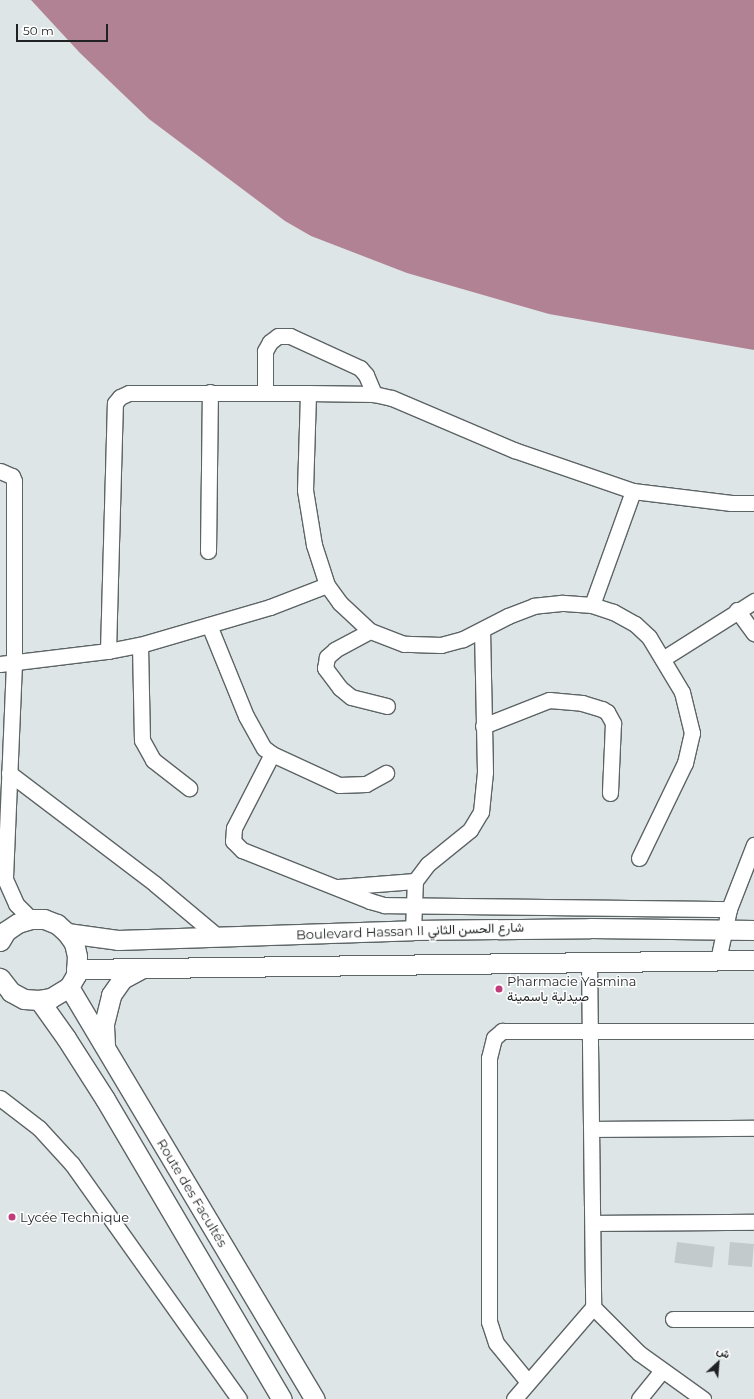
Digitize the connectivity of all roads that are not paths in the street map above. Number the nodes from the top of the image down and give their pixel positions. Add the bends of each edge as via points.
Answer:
1 (210, 392) junction
2 (265, 392) junction
3 (308, 393) junction
4 (374, 394) junction
5 (0, 471) edge
6 (633, 491) junction
7 (754, 503) edge
8 (208, 552) dead end
9 (6, 584) edge
10 (327, 585) junction
11 (754, 601) edge
12 (592, 605) junction
13 (737, 610) junction
14 (209, 625) junction
15 (482, 630) junction
16 (370, 631) junction
17 (754, 633) edge
18 (140, 645) junction
19 (108, 651) junction
20 (664, 658) junction
21 (7, 664) edge
22 (387, 706) dead end
23 (483, 726) junction
24 (272, 754) junction
25 (9, 773) junction
26 (386, 773) dead end
27 (189, 788) dead end
28 (610, 793) dead end
29 (754, 845) edge
30 (639, 858) dead end
31 (415, 882) junction
32 (335, 887) junction
33 (413, 904) junction
34 (729, 909) junction
35 (31, 919) junction
36 (413, 930) junction
37 (724, 930) junction
38 (754, 930) edge
39 (2, 931) edge
40 (67, 932) junction
41 (217, 936) junction
42 (718, 960) junction
43 (754, 960) edge
44 (589, 962) junction
45 (76, 969) junction
46 (141, 969) junction
47 (4, 986) edge
48 (69, 987) junction
49 (39, 1000) junction
50 (591, 1030) junction
51 (754, 1031) edge
52 (105, 1045) junction
53 (0, 1098) edge
54 (593, 1128) junction
55 (754, 1128) edge
56 (754, 1222) edge
57 (593, 1223) junction
58 (593, 1307) junction
59 (672, 1319) dead end
60 (754, 1320) edge
61 (662, 1371) junction
62 (528, 1382) junction
63 (239, 1399) edge
64 (282, 1399) edge
65 (315, 1399) edge
66 (514, 1399) edge
67 (639, 1399) edge
68 (703, 1399) edge

1 - 2 street
1 - 8 street
1 - 19 street via 129,393 115,403
2 - 3 street
2 - 4 street via 266,351 270,342 278,336 290,336 360,368 366,374
3 - 4 street
3 - 10 street via 305,490 314,545
4 - 6 street via 411,405 514,450
5 - 9 street via 12,476 14,481
6 - 7 street via 731,503
6 - 12 street
9 - 21 street
10 - 14 street
10 - 16 street via 340,603
11 - 13 street
12 - 15 street via 560,603 534,606
12 - 20 street via 634,624
13 - 17 street
13 - 20 street
14 - 18 street
14 - 24 street via 256,737
15 - 16 street via 463,639 424,646 404,644
15 - 23 street
16 - 22 street via 335,650 327,657 325,668 340,688 351,697
18 - 19 street
18 - 27 street via 142,740 153,760
19 - 21 street
20 - 30 street via 682,692 692,733 685,763
21 - 25 street
23 - 28 street via 549,700 582,703 602,709 607,712 613,723
23 - 31 street via 485,772 481,812 470,830 428,864
24 - 26 street via 340,784 366,784
24 - 32 street via 234,828 233,841 242,850
25 - 35 street via 5,879 16,904
25 - 41 street via 155,884
29 - 34 street
31 - 32 street
31 - 33 street
32 - 33 street via 384,905
33 - 34 street
33 - 36 street
34 - 37 street
35 - 39 main road
35 - 40 main road via 51,922
36 - 37 main road, Boulevard Hassan II شارع الحسن الثاني
36 - 41 main road, Boulevard Hassan II شارع الحسن الثاني
37 - 38 main road, Boulevard Hassan II شارع الحسن الثاني
37 - 42 street
40 - 41 main road, Boulevard Hassan II شارع الحسن الثاني via 118,940
40 - 45 main road via 74,943
42 - 43 main road
42 - 44 main road
44 - 46 main road
44 - 50 street
45 - 46 main road
45 - 48 main road
46 - 52 main road via 122,979 111,995 104,1024
47 - 49 main road via 24,999
48 - 49 main road via 51,998
48 - 52 main road, Route des Facultés
49 - 64 main road, Route des Facultés via 105,1099
50 - 51 street
50 - 54 street
50 - 62 street via 502,1031 496,1034 491,1045 489,1322 500,1350
52 - 65 main road, Route des Facultés
53 - 63 street via 39,1128 72,1164
54 - 55 street
54 - 57 street
56 - 57 street
57 - 58 street
58 - 61 street via 639,1353
58 - 62 street
59 - 60 street
61 - 67 street
61 - 68 street
62 - 66 street

